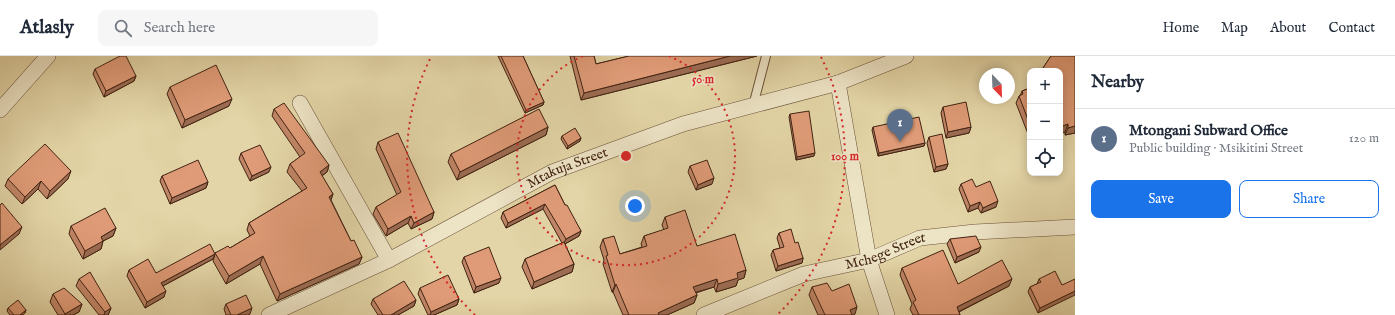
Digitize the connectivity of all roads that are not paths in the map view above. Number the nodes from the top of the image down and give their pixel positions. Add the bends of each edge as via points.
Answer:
1 (48, 56) edge
2 (766, 56) edge
3 (898, 58) edge
4 (838, 83) junction
5 (300, 103) dead end
6 (753, 106) junction
7 (0, 110) edge
8 (1075, 227) edge
9 (389, 260) junction
10 (869, 260) junction
11 (269, 315) edge
12 (704, 315) edge
13 (887, 315) edge

1 - 7 street
2 - 6 lane
3 - 4 street, Mtakuja Street
4 - 6 street, Mtakuja Street
4 - 10 street
5 - 9 street
6 - 9 street, Mtakuja Street via 683,124 552,172
8 - 10 street, Mchege Street via 975,232 920,238
9 - 11 street, Mtakuja Street
10 - 12 street, Mchege Street via 804,274
10 - 13 street

